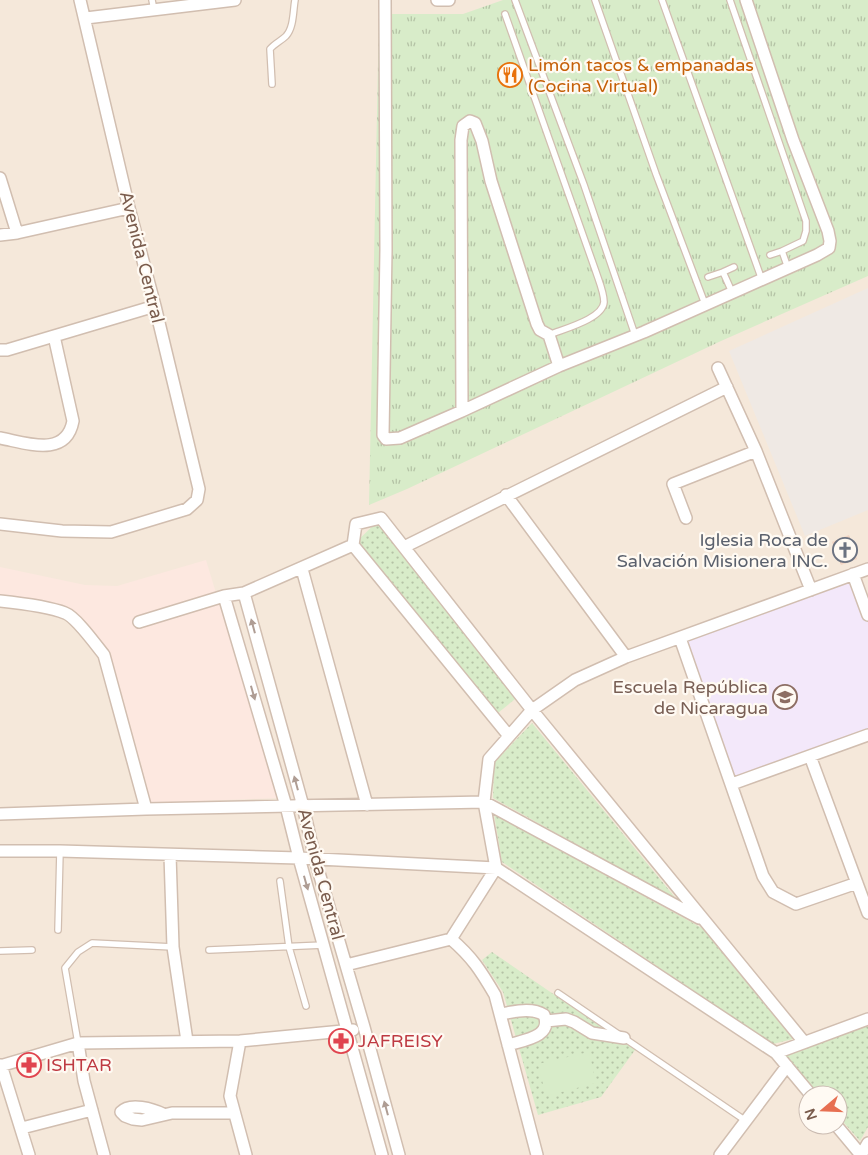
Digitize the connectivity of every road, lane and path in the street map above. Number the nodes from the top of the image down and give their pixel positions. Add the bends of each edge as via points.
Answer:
1 (80, 0) edge
2 (235, 0) edge
3 (295, 0) edge
4 (385, 0) edge
5 (437, 0) edge
6 (449, 0) edge
7 (515, 0) edge
8 (595, 0) edge
9 (662, 0) edge
10 (730, 0) edge
11 (746, 0) edge
12 (153, 5) edge
13 (505, 14) dead end
14 (86, 18) junction
15 (272, 84) dead end
16 (0, 178) edge
17 (129, 208) junction
18 (17, 233) junction
19 (0, 235) edge
20 (782, 250) junction
21 (770, 255) dead end
22 (734, 267) dead end
23 (788, 268) junction
24 (723, 272) junction
25 (708, 277) dead end
26 (762, 280) junction
27 (732, 292) junction
28 (705, 304) junction
29 (155, 306) junction
30 (549, 335) junction
31 (54, 336) junction
32 (635, 336) junction
33 (0, 350) edge
34 (559, 366) junction
35 (718, 368) dead end
36 (726, 387) junction
37 (462, 411) junction
38 (0, 438) edge
39 (756, 451) junction
40 (506, 495) junction
41 (686, 518) dead end
42 (0, 524) edge
43 (353, 545) junction
44 (404, 547) junction
45 (302, 569) junction
46 (868, 569) edge
47 (853, 574) junction
48 (811, 590) junction
49 (244, 593) junction
50 (224, 596) junction
51 (0, 601) edge
52 (868, 615) edge
53 (139, 622) dead end
54 (680, 638) junction
55 (626, 657) junction
56 (532, 710) junction
57 (868, 735) edge
58 (509, 736) junction
59 (810, 756) junction
60 (732, 784) junction
61 (484, 802) junction
62 (368, 805) junction
63 (286, 806) junction
64 (302, 806) junction
65 (146, 809) junction
66 (0, 814) edge
67 (60, 850) junction
68 (0, 851) edge
69 (170, 855) junction
70 (299, 858) junction
71 (315, 859) junction
72 (496, 868) junction
73 (280, 881) dead end
74 (857, 883) junction
75 (868, 913) edge
76 (705, 921) junction
77 (58, 930) dead end
78 (451, 939) junction
79 (324, 946) junction
80 (173, 947) junction
81 (289, 947) junction
82 (32, 950) dead end
83 (209, 950) dead end
84 (0, 951) edge
85 (346, 965) junction
86 (558, 993) dead end
87 (306, 1006) dead end
88 (500, 1014) junction
89 (868, 1019) edge
90 (546, 1021) junction
91 (364, 1027) junction
92 (347, 1031) junction
93 (624, 1038) junction
94 (187, 1041) junction
95 (240, 1041) junction
96 (804, 1042) junction
97 (78, 1043) junction
98 (508, 1045) junction
99 (776, 1053) junction
100 (1, 1065) edge
101 (787, 1066) junction
102 (803, 1085) edge
103 (92, 1110) junction
104 (234, 1113) junction
105 (163, 1114) dead end
106 (746, 1120) junction
107 (22, 1128) junction
108 (844, 1135) edge
109 (868, 1144) edge
110 (29, 1155) edge
111 (104, 1155) edge
112 (246, 1155) edge
113 (382, 1155) edge
114 (399, 1155) edge
115 (537, 1155) edge
116 (720, 1155) edge
117 (861, 1155) edge

1 - 14 street, Avenida Central
2 - 12 street
3 - 15 lane via 291,29 270,49
4 - 37 street via 383,435 386,439 400,438
5 - 6 street
7 - 32 lane via 584,184
8 - 28 lane
9 - 26 lane
10 - 20 lane via 806,221 803,241
11 - 23 street via 830,241 826,251
12 - 14 street
13 - 30 lane via 604,301 594,317
14 - 17 street, Avenida Central
16 - 18 street
17 - 18 street
17 - 29 street, Avenida Central
18 - 19 street
20 - 21 lane
20 - 23 lane
22 - 24 lane
23 - 26 street
24 - 25 lane
24 - 27 lane
26 - 27 street
27 - 28 street
28 - 32 street
29 - 31 street
29 - 42 street, Avenida Central via 199,489 197,500 187,509 111,532 62,531
30 - 34 street
30 - 37 street via 537,324 491,182 482,141 475,123 470,121 463,126 461,140
31 - 33 street
31 - 38 street via 73,421 71,431 59,443 45,445
32 - 34 street
34 - 37 street
35 - 36 street
36 - 39 street
36 - 40 street
39 - 41 street via 673,484
39 - 48 street
40 - 44 street
40 - 55 street
43 - 44 street via 356,524 381,518
43 - 45 street
43 - 58 street
44 - 56 street
45 - 49 street
45 - 62 street
46 - 47 street
47 - 48 street
47 - 52 street
48 - 54 street
49 - 50 street
64 -> 49 street, Avenida Central
50 - 53 street
50 -> 63 street
51 - 65 street via 66,613 104,655
54 - 55 street
54 - 60 street
55 - 56 street via 575,680
56 - 58 street
56 - 76 street
57 - 59 street
58 - 61 street via 489,758
59 - 60 street
59 - 74 street
60 - 74 street via 762,876 773,892 796,904
61 - 62 street
61 - 72 street
61 - 76 street
62 - 64 street
63 - 64 street
63 - 65 street
63 - 70 street
64 - 71 street, Avenida Central
65 - 66 street
67 - 68 street
67 - 69 street
67 - 77 lane
69 - 70 street
69 - 80 street
70 - 71 street
70 -> 79 street
71 - 72 street
71 - 85 street, Avenida Central
72 - 78 street
72 - 99 street
73 - 81 lane
74 - 75 street
76 - 96 street
78 - 85 street
78 - 88 street via 482,972 495,995
79 - 81 lane
79 - 92 street
80 - 94 street
80 - 97 lane via 92,943 78,952 65,968
81 - 83 lane
81 - 87 lane
82 - 84 lane
85 - 91 street, Avenida Central
86 - 93 lane
88 - 90 street via 536,1012 544,1015
88 - 98 street
89 - 96 street
90 - 93 street via 566,1019 592,1033
90 - 98 street via 541,1034
91 - 92 street
114 -> 91 street, Avenida Central
92 - 95 street
92 - 113 street
93 - 106 lane
94 - 95 street
94 - 97 street
95 - 104 street via 230,1096
96 - 99 street
97 - 100 street
97 - 103 street
98 - 115 street
99 - 101 street
100 - 107 street
101 - 102 street
101 - 106 street
103 - 107 street
103 - 111 street
104 - 105 street
104 - 112 street
106 - 116 street
107 - 110 street
108 - 117 street
109 - 117 street

